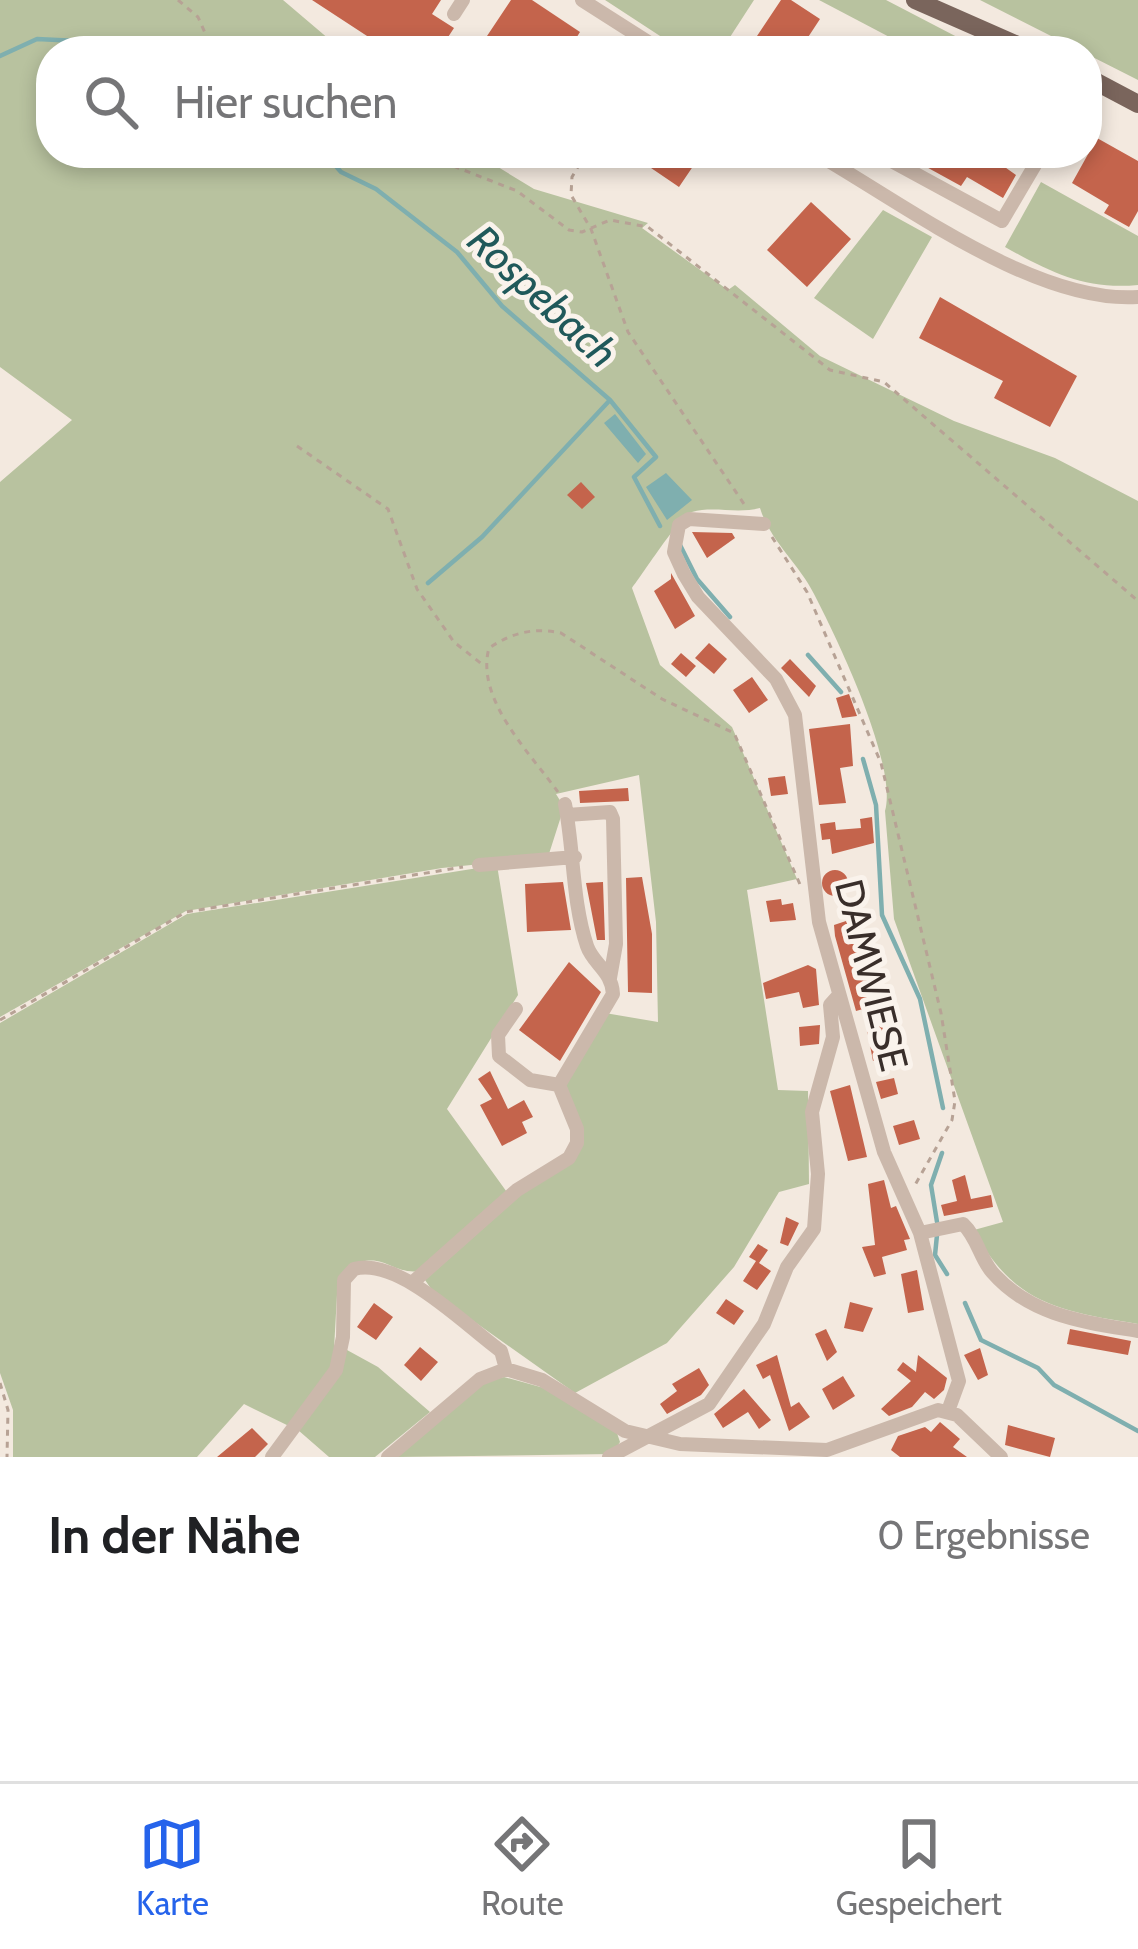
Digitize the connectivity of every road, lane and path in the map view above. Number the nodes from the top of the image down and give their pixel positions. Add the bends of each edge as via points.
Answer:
1 (178, 0) edge
2 (463, 0) edge
3 (582, 0) edge
4 (915, 0) edge
5 (454, 14) dead end
6 (206, 36) edge
7 (638, 36) edge
8 (997, 36) edge
9 (1102, 85) edge
10 (1138, 104) edge
11 (459, 168) edge
12 (577, 168) edge
13 (841, 168) edge
14 (902, 168) edge
15 (1033, 168) edge
16 (948, 195) junction
17 (935, 222) junction
18 (591, 229) junction
19 (1138, 297) edge
20 (297, 446) dead end
21 (764, 524) junction
22 (1138, 601) edge
23 (484, 666) junction
24 (567, 809) junction
25 (575, 857) junction
26 (478, 866) joint
27 (819, 922) junction
28 (610, 978) junction
29 (839, 995) junction
30 (516, 1009) dead end
31 (0, 1020) edge
32 (559, 1085) junction
33 (907, 1204) junction
34 (920, 1233) junction
35 (412, 1283) junction
36 (1138, 1330) edge
37 (506, 1369) junction
38 (0, 1383) edge
39 (948, 1411) junction
40 (640, 1436) junction
41 (7, 1457) edge
42 (272, 1457) edge
43 (388, 1457) edge
44 (609, 1457) edge
45 (1000, 1457) edge

1 - 6 path
2 - 5 street
3 - 7 street
4 - 8 main road
9 - 10 main road
11 - 18 path via 518,191 568,230
12 - 18 path via 572,195
13 - 17 street
14 - 16 street
15 - 16 street via 1002,221
16 - 17 street
17 - 19 street via 1042,283 1085,296
18 - 21 path via 643,360
18 - 22 path via 610,220 648,226 830,370 884,382
20 - 23 path via 388,509 417,589 454,642
21 - 27 street, DAMWIESE via 689,518 674,552 698,597 776,679 795,715
21 - 33 path via 807,592 881,763 940,1013 952,1120
23 - 24 path via 499,710
23 - 27 path via 489,648 509,635 561,633 662,699 734,733
24 - 25 street
24 - 28 street via 610,812 613,819
25 - 26 street
25 - 28 street via 589,953
26 - 31 path via 186,912
27 - 29 street, DAMWIESE
28 - 32 street via 614,994
29 - 33 street, DAMWIESE via 884,1153
29 - 40 street via 830,1005 833,1037 812,1112 814,1229 709,1405
30 - 32 street via 498,1035 499,1056 530,1080
32 - 35 street via 577,1129 568,1158 518,1190
33 - 34 street, DAMWIESE
34 - 36 street via 963,1224 991,1271 1022,1297 1056,1317
34 - 39 street, DAMWIESE via 959,1381
35 - 37 street via 501,1351
35 - 42 street via 367,1266 344,1280 336,1370
37 - 40 street via 542,1380
37 - 43 street via 480,1379
38 - 41 path
39 - 40 street via 826,1450 723,1449
39 - 45 street
40 - 44 street

